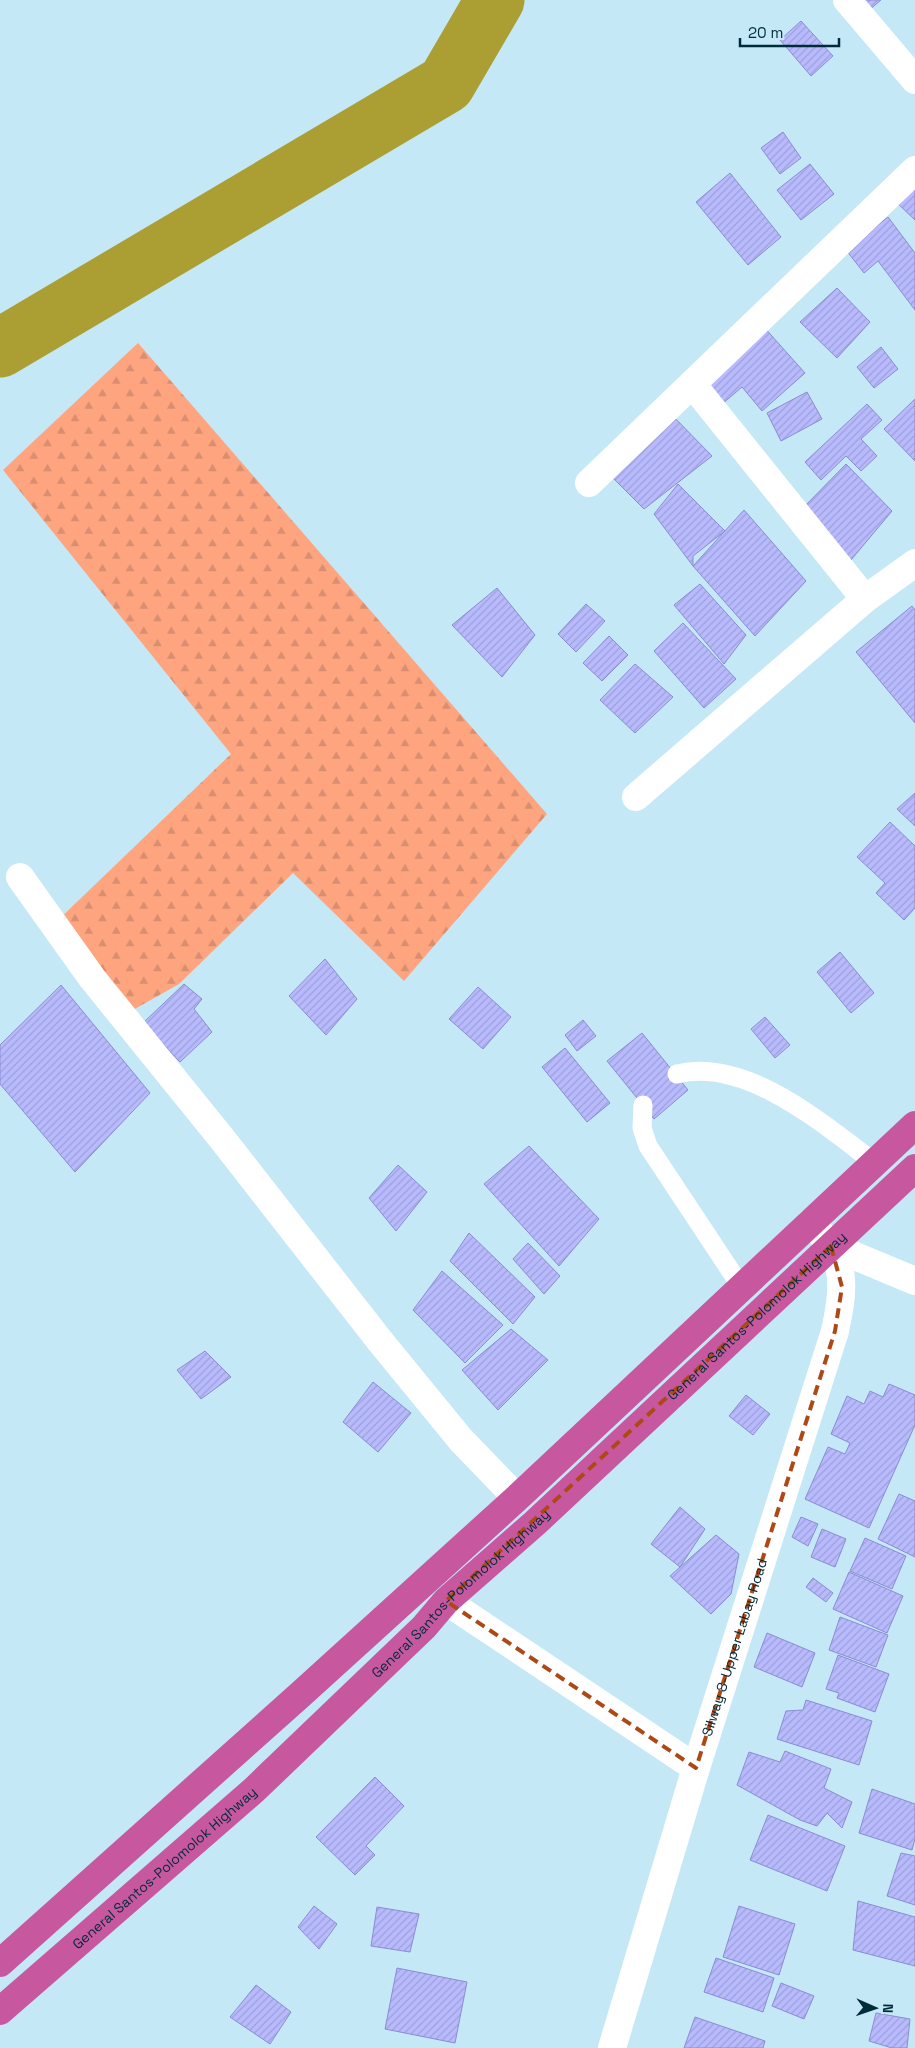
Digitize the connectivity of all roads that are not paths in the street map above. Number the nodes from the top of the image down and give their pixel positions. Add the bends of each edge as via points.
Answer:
1 (847, 0) edge
2 (915, 80) edge
3 (915, 170) edge
4 (693, 385) junction
5 (589, 483) dead end
6 (915, 562) edge
7 (865, 599) junction
8 (636, 797) dead end
9 (20, 877) dead end
10 (677, 1074) dead end
11 (643, 1105) dead end
12 (915, 1125) edge
13 (875, 1163) junction
14 (915, 1168) edge
15 (810, 1223) junction
16 (831, 1246) junction
17 (915, 1281) edge
18 (742, 1288) junction
19 (517, 1498) junction
20 (446, 1601) junction
21 (696, 1768) junction
22 (0, 1963) edge
23 (0, 2011) edge
24 (612, 2048) edge

1 - 2 street
3 - 4 street
4 - 5 street
4 - 7 street
6 - 7 street
7 - 8 street
9 - 19 street via 92,978 380,1341 461,1440
10 - 13 lane via 693,1070 713,1072 763,1087 803,1108
11 - 18 lane via 642,1128 648,1146
12 - 13 highway
13 - 15 highway
14 - 16 highway, General Santos-Polomolok Highway
15 - 16 street
15 - 18 highway
16 - 17 street
16 - 20 highway, General Santos-Polomolok Highway
16 - 21 street, Silway 8-Upper Labay Road via 842,1287 835,1331
18 - 19 highway
19 - 22 highway
20 - 21 street
20 - 23 highway, General Santos-Polomolok Highway via 417,1634 254,1790
21 - 24 street, Silway 8-Upper Labay Road

